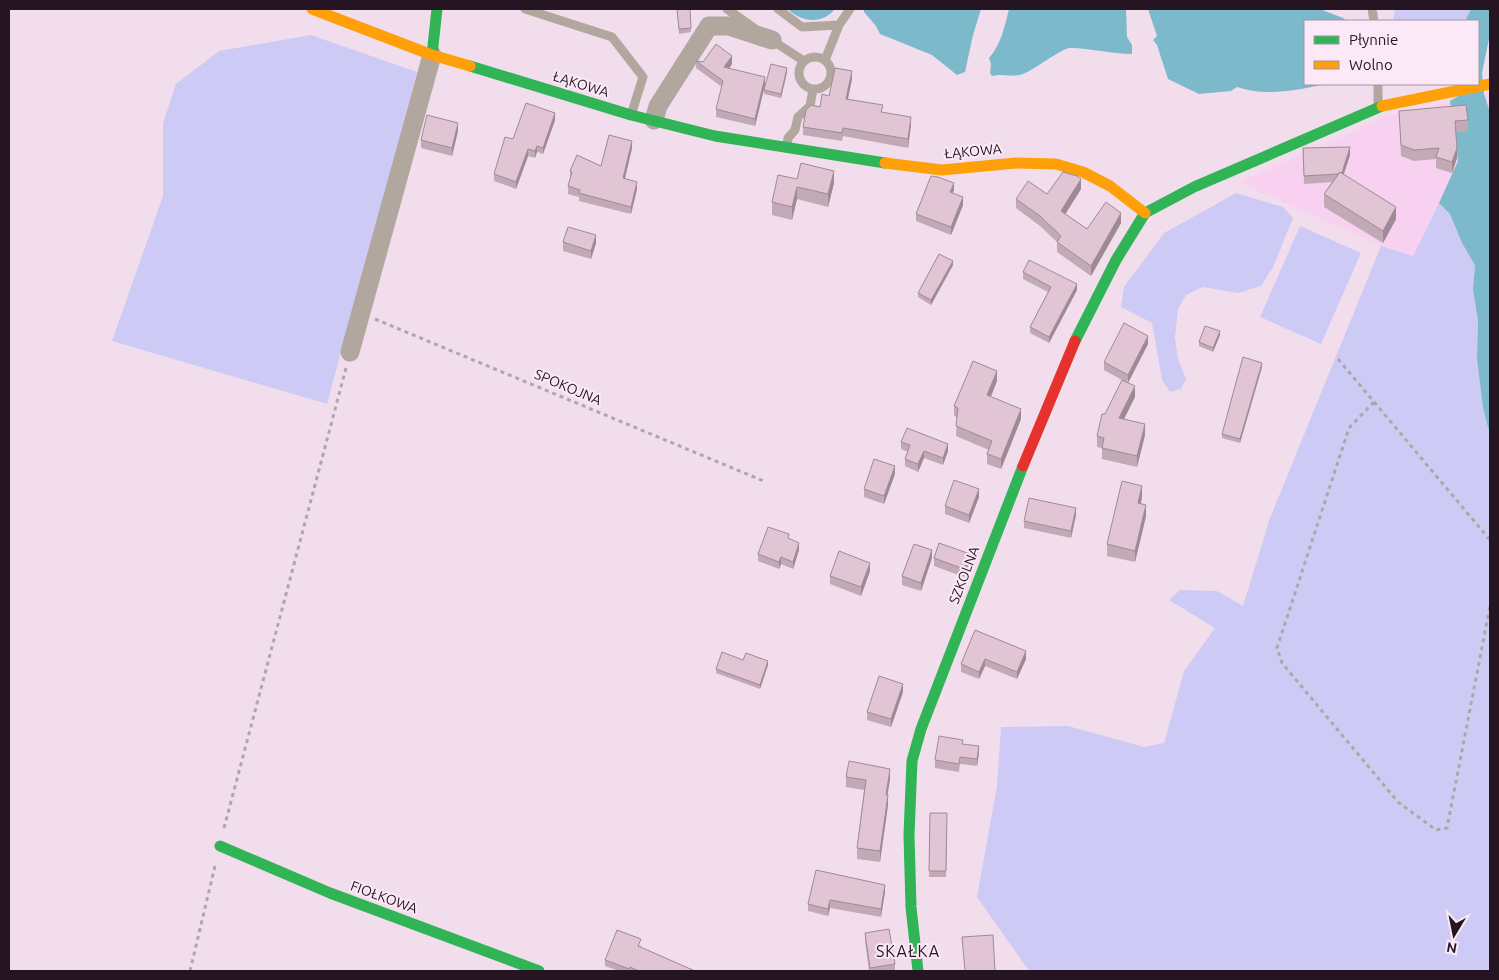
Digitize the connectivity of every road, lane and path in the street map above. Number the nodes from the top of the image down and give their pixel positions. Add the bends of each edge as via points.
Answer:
1 (312, 9) edge
2 (437, 9) edge
3 (525, 9) edge
4 (727, 9) edge
5 (778, 9) edge
6 (850, 9) edge
7 (539, 11) edge
8 (839, 25) junction
9 (772, 40) junction
10 (432, 55) junction
11 (825, 60) junction
12 (804, 61) junction
13 (1488, 84) edge
14 (1378, 85) edge
15 (813, 89) junction
16 (1378, 106) junction
17 (631, 115) junction
18 (654, 120) junction
19 (787, 148) junction
20 (1145, 213) junction
21 (361, 313) junction
22 (350, 352) joint
23 (1338, 359) dead end
24 (1374, 402) junction
25 (766, 482) dead end
26 (1490, 540) edge
27 (1490, 606) edge
28 (220, 846) junction
29 (190, 971) edge
30 (539, 971) edge
31 (918, 971) edge

1 - 10 street, ŁĄKOWA
2 - 10 street
3 - 7 lane
4 - 9 lane
5 - 8 lane via 802,27
6 - 8 lane
7 - 17 lane via 612,37 643,77
8 - 11 lane
9 - 12 lane
9 - 18 street via 729,26 709,26 658,106
10 - 17 street, ŁĄKOWA
10 - 21 street
11 - 12 lane via 813,57
11 - 15 lane via 832,72 829,83
12 - 15 lane via 799,70 800,78 805,86
13 - 16 street
14 - 16 lane
15 - 19 lane via 810,106 798,117
16 - 20 street via 1194,187
17 - 18 street, ŁĄKOWA
18 - 19 street, ŁĄKOWA via 715,136
19 - 20 street, ŁĄKOWA via 942,170 1016,162 1056,164 1083,172 1110,186
20 - 31 street, SZKOLNA via 1116,260 1075,340 987,557 912,761 909,835
21 - 22 street
21 - 25 path, SPOKOJNA
22 - 28 path
23 - 24 path
24 - 26 path
24 - 27 path via 1350,428 1277,648 1282,663 1398,802 1436,830 1448,828
28 - 29 path
28 - 30 street, FIOŁKOWA via 298,880

